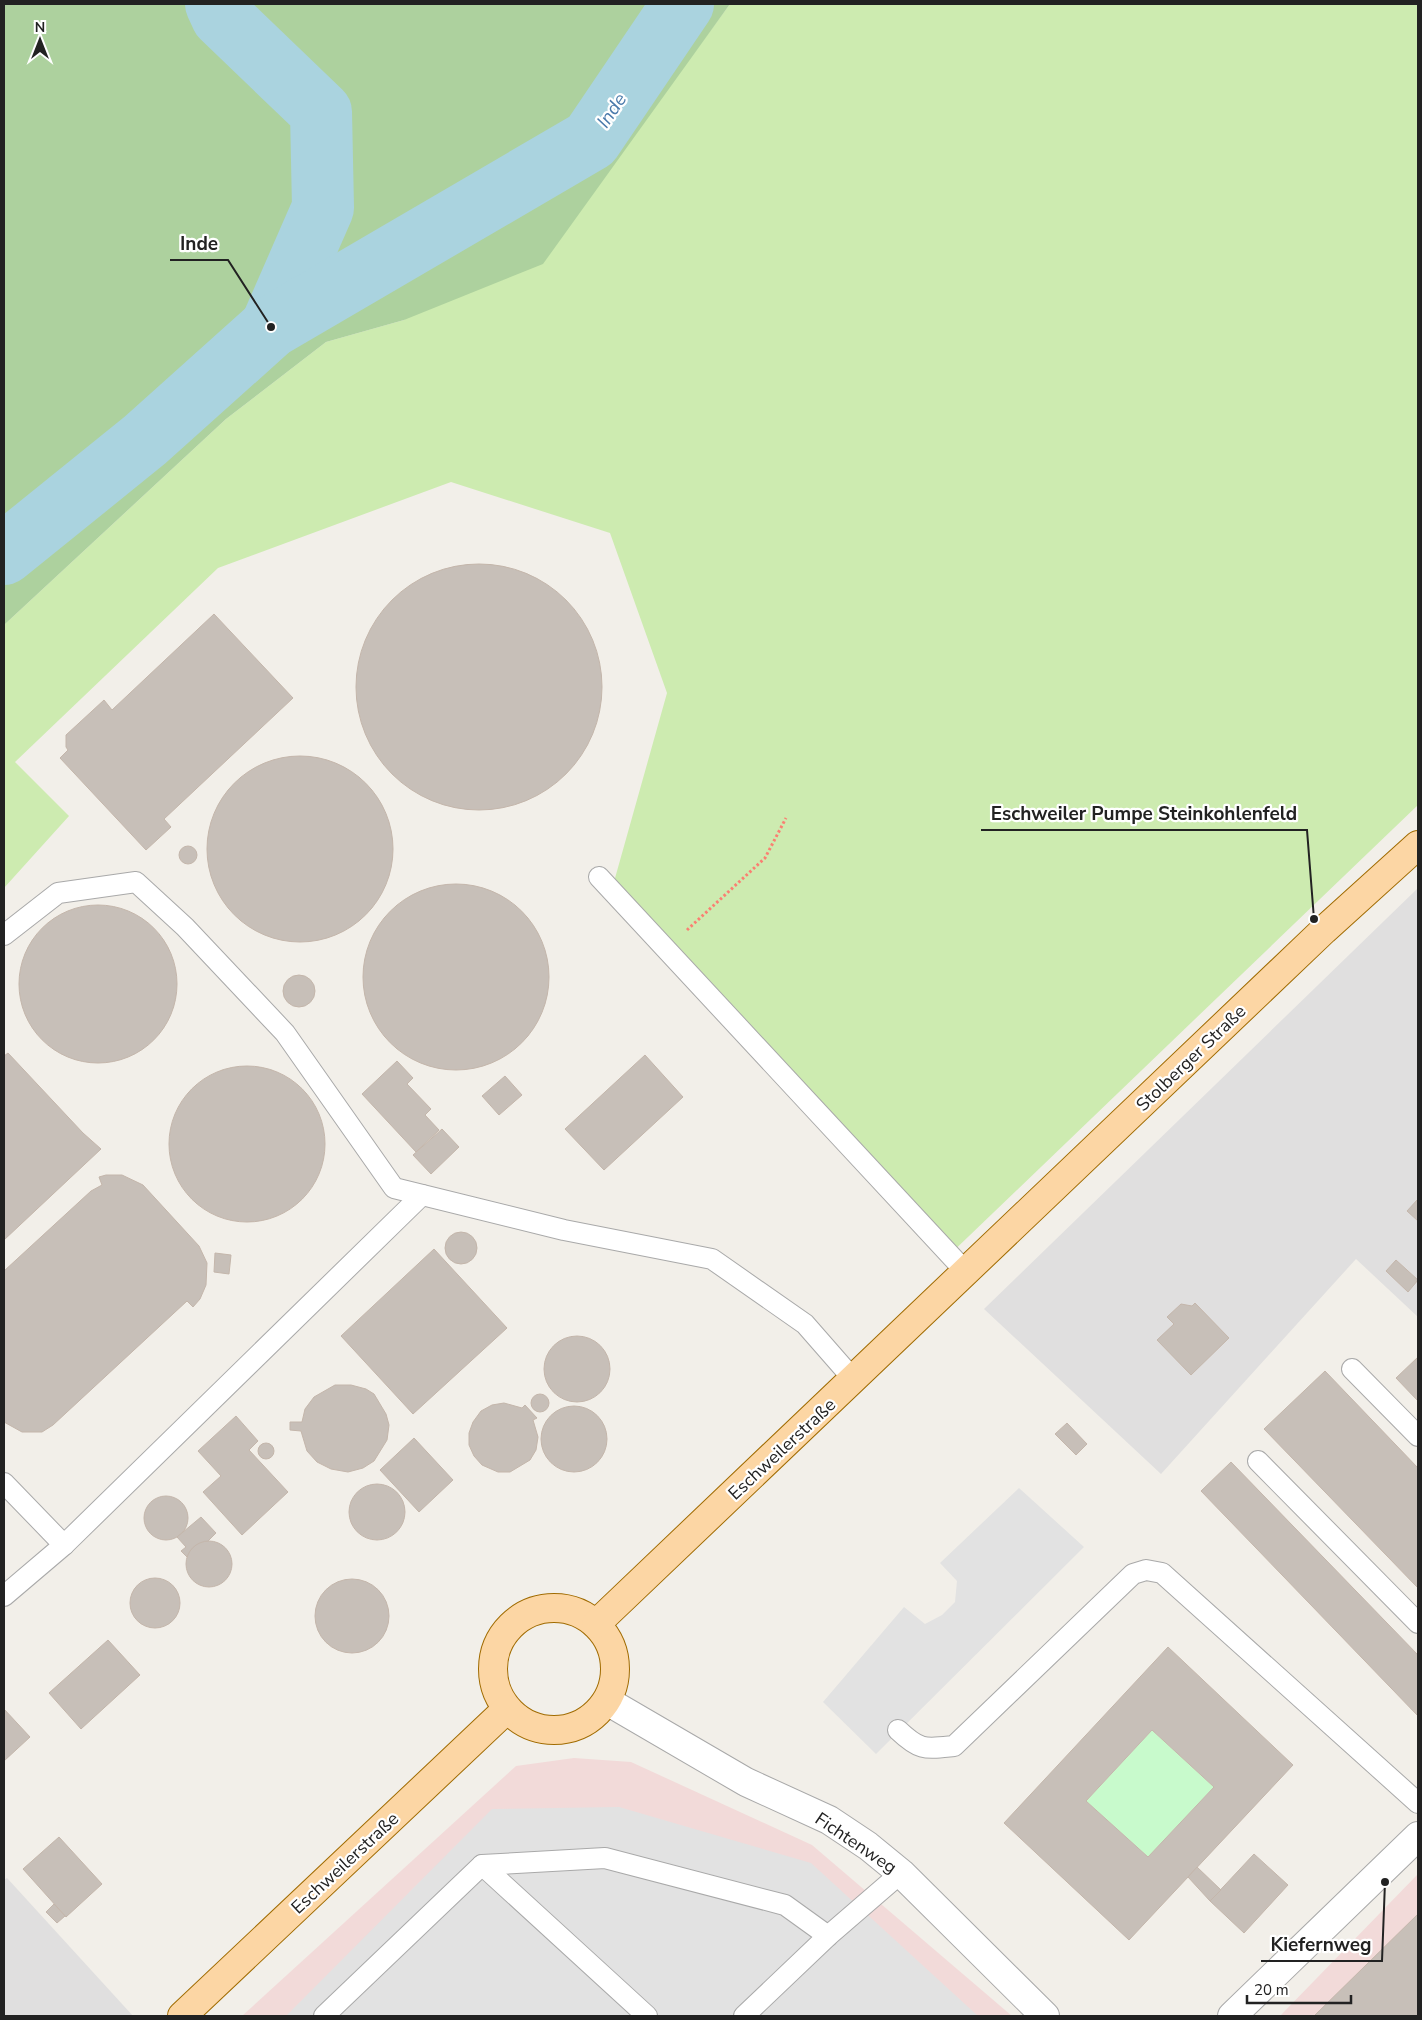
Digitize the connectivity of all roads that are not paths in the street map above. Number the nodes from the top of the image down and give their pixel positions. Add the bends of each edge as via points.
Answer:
1 (1418, 845) edge
2 (599, 877) dead end
3 (4, 935) edge
4 (422, 1195) junction
5 (966, 1272) junction
6 (1352, 1369) dead end
7 (854, 1380) junction
8 (1418, 1436) edge
9 (1258, 1460) dead end
10 (4, 1483) edge
11 (64, 1545) junction
12 (4, 1596) edge
13 (1418, 1623) edge
14 (596, 1624) junction
15 (607, 1701) junction
16 (507, 1709) junction
17 (898, 1730) dead end
18 (1418, 1803) edge
19 (1418, 1836) edge
20 (482, 1865) junction
21 (901, 1872) junction
22 (828, 1936) junction
23 (182, 2016) edge
24 (324, 2016) edge
25 (647, 2016) edge
26 (744, 2016) edge
27 (1045, 2016) edge
28 (1232, 2016) edge

1 - 5 main road, Stolberger Straße via 1324,930
2 - 5 lane
3 - 4 lane via 58,893 136,882 185,927 285,1033 394,1188
4 - 7 lane via 564,1230 712,1259 805,1324
4 - 11 lane
5 - 7 main road, Eschweilerstraße
6 - 8 lane
7 - 14 main road, Eschweilerstraße
9 - 13 lane
10 - 11 lane
11 - 12 lane
14 - 15 main road via 613,1653 613,1687
14 - 16 main road via 579,1613 559,1608 539,1610 521,1617 506,1631 496,1648 493,1668 494,1683
15 - 16 main road via 584,1722 556,1730 536,1728
15 - 21 street, Fichtenweg via 746,1782 829,1820
16 - 23 main road, Eschweilerstraße
17 - 18 lane via 914,1745 932,1748 954,1746 1133,1574 1146,1570 1162,1573
19 - 28 street
20 - 22 lane via 605,1858 785,1905
20 - 24 lane
20 - 25 lane
21 - 22 lane
21 - 27 street, Fichtenweg
22 - 26 lane

